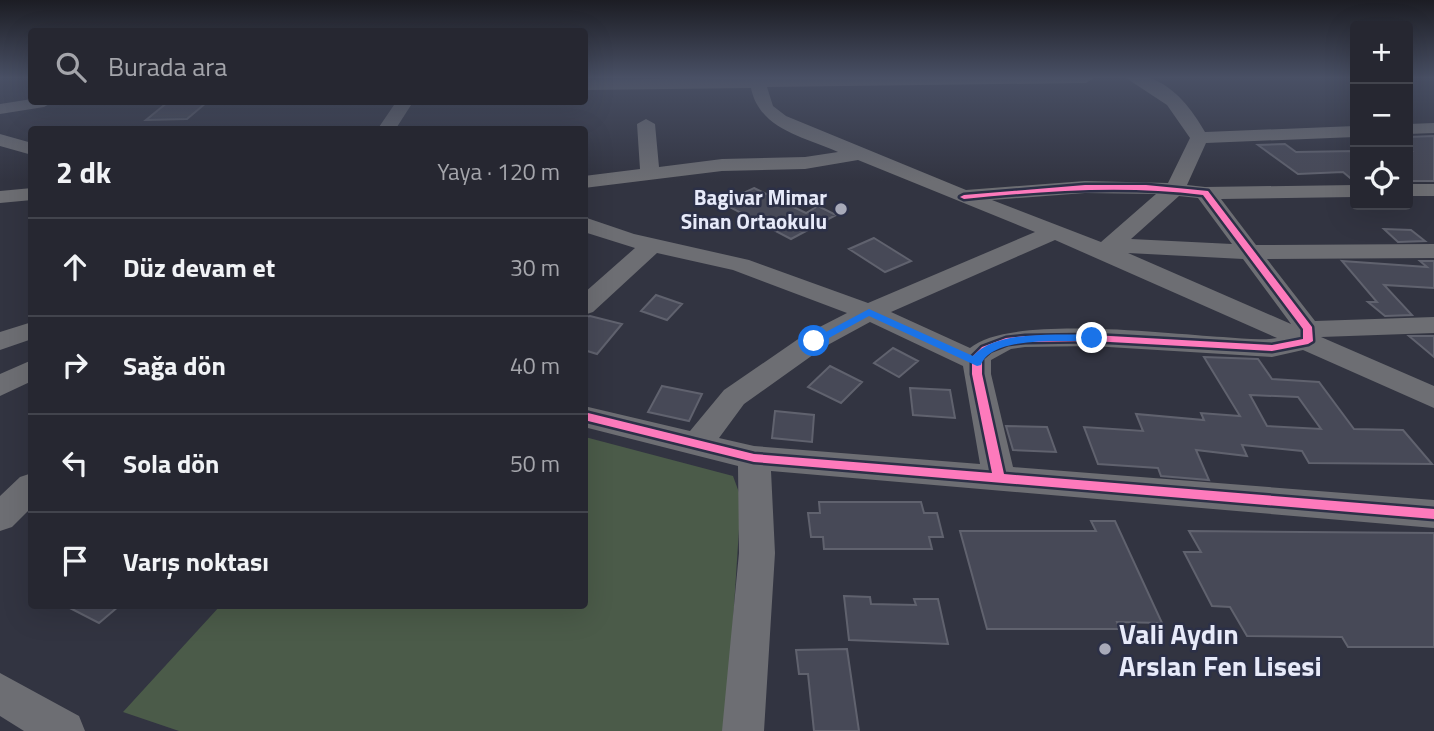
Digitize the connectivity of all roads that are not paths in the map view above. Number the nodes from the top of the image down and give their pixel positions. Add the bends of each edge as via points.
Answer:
1 (768, 112) edge
2 (1186, 112) edge
3 (646, 124) dead end
4 (1434, 128) edge
5 (1413, 129) edge
6 (1350, 131) edge
7 (1199, 138) junction
8 (0, 140) edge
9 (28, 148) edge
10 (858, 154) junction
11 (650, 174) junction
12 (588, 182) edge
13 (1175, 189) junction
14 (1413, 190) edge
15 (1434, 190) edge
16 (1350, 191) edge
17 (1205, 193) junction
18 (28, 194) edge
19 (0, 197) edge
20 (964, 197) junction
21 (588, 225) edge
22 (1052, 233) junction
23 (652, 245) junction
24 (1107, 248) junction
25 (1434, 251) edge
26 (1248, 252) junction
27 (588, 303) edge
28 (869, 312) junction
29 (1434, 324) edge
30 (28, 331) edge
31 (1308, 335) junction
32 (0, 341) edge
33 (977, 362) junction
34 (28, 371) edge
35 (0, 386) edge
36 (1434, 398) edge
37 (588, 417) edge
38 (699, 442) junction
39 (754, 458) junction
40 (999, 479) junction
41 (28, 490) edge
42 (1434, 514) edge
43 (0, 517) edge
44 (0, 693) edge
45 (64, 731) edge
46 (743, 731) edge

1 - 10 street
2 - 7 street
3 - 11 street
4 - 5 street
6 - 7 street
7 - 13 street
8 - 9 street
10 - 11 street via 805,163 722,165
10 - 20 street
11 - 12 street
13 - 17 street
13 - 20 street via 1020,191
13 - 24 street
14 - 15 street
16 - 17 street
17 - 26 street
18 - 19 street
20 - 22 street
21 - 23 street
22 - 24 street
22 - 28 street
23 - 27 street
23 - 28 street via 741,265
24 - 26 street
24 - 31 street
25 - 26 street
26 - 31 street
28 - 33 street
28 - 38 street via 814,341 734,397
29 - 31 street
30 - 32 street
31 - 33 street via 1272,348 1025,339 986,349
31 - 36 street
33 - 40 street
34 - 35 street
37 - 38 street
38 - 39 street
39 - 40 street
39 - 46 street via 757,553
40 - 42 street
41 - 43 street
44 - 45 street

